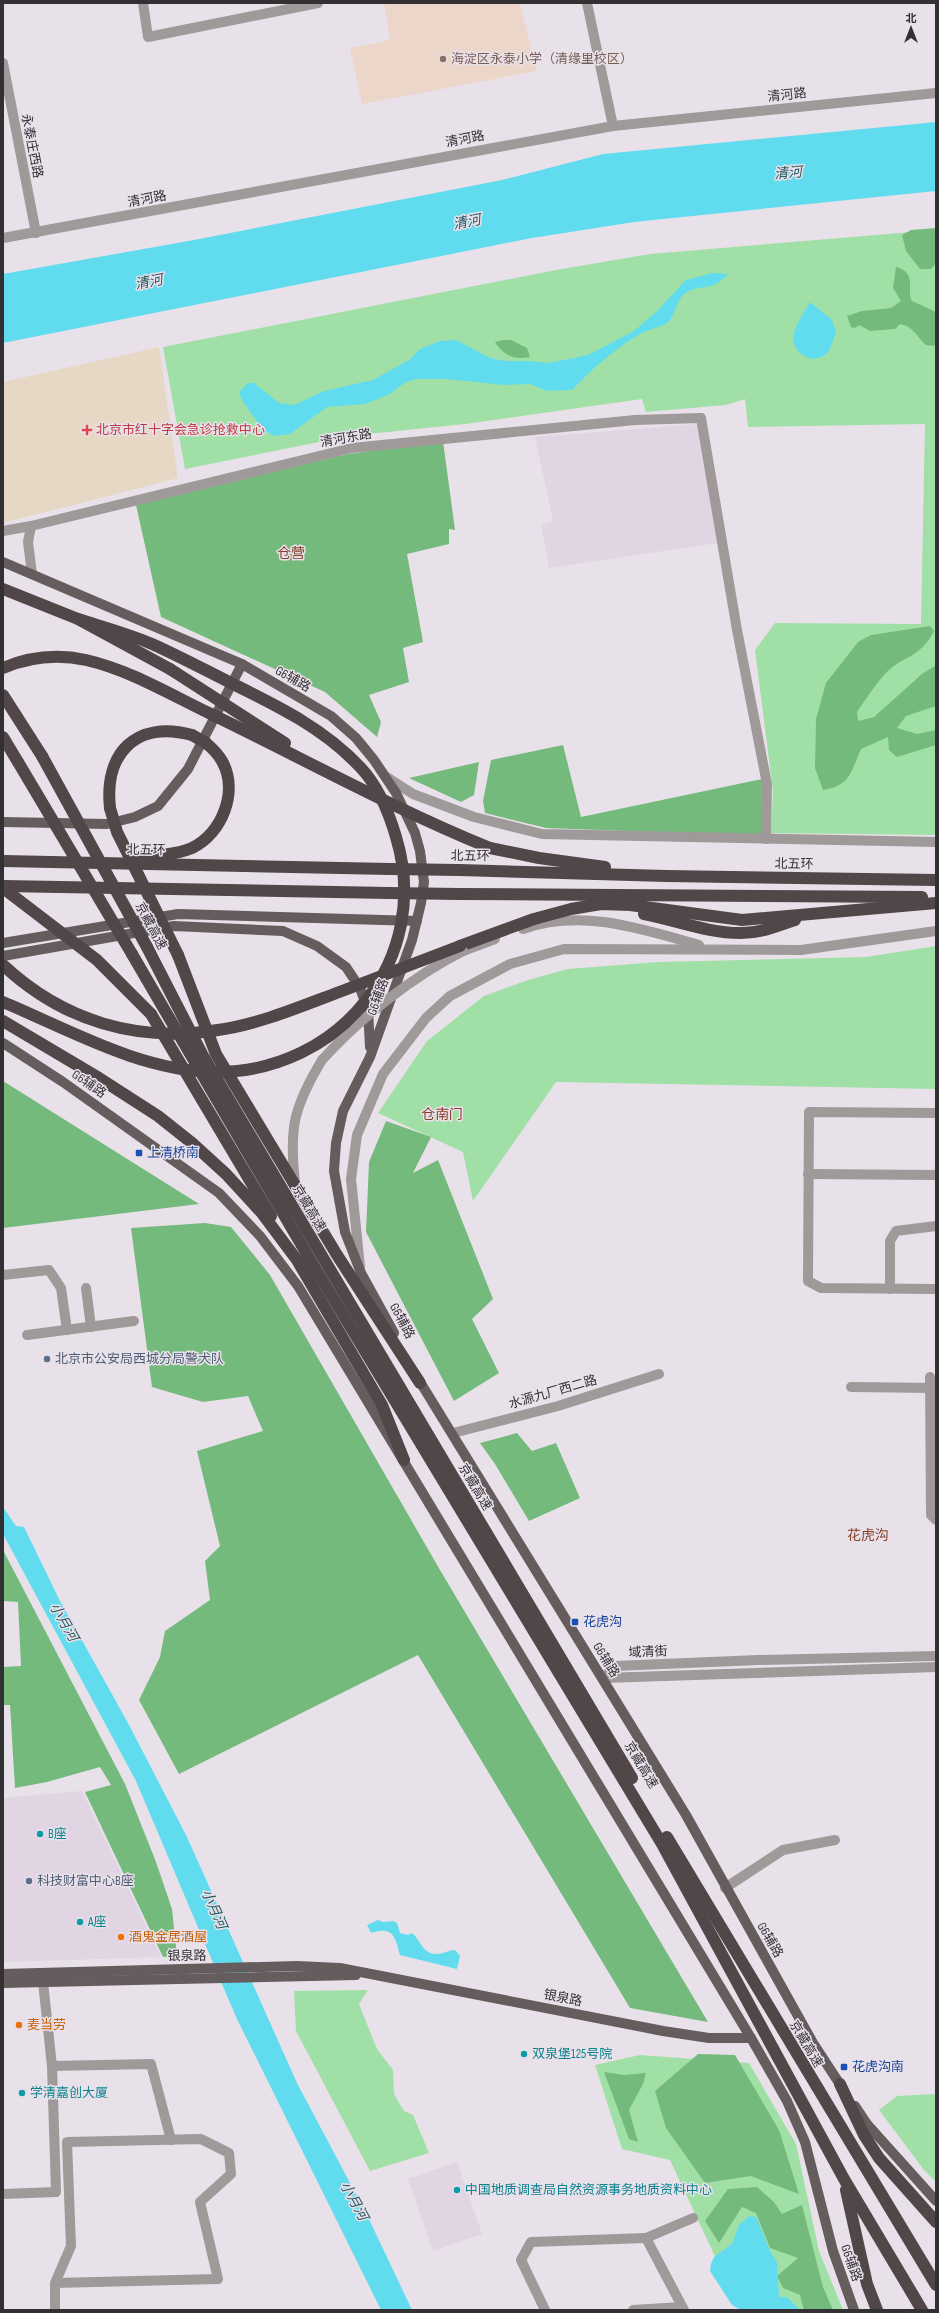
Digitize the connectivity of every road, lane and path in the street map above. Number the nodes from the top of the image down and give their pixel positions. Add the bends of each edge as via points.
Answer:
1 (143, 3) edge
2 (318, 3) edge
3 (587, 3) edge
4 (3, 63) edge
5 (936, 93) edge
6 (613, 126) junction
7 (36, 233) junction
8 (3, 238) edge
9 (31, 526) junction
10 (3, 531) edge
11 (3, 562) edge
12 (32, 574) junction
13 (3, 589) edge
14 (78, 619) junction
15 (242, 664) junction
16 (3, 668) edge
17 (3, 696) edge
18 (3, 737) edge
19 (318, 765) junction
20 (385, 776) junction
21 (3, 822) edge
22 (766, 839) junction
23 (936, 842) edge
24 (9, 861) edge
25 (666, 876) junction
26 (936, 880) edge
27 (3, 887) edge
28 (936, 898) edge
29 (936, 903) edge
30 (417, 920) junction
31 (936, 932) edge
32 (3, 943) edge
33 (462, 948) junction
34 (713, 949) junction
35 (3, 956) edge
36 (3, 965) edge
37 (3, 1002) edge
38 (3, 1022) edge
39 (3, 1043) edge
40 (370, 1057) junction
41 (936, 1113) edge
42 (808, 1174) junction
43 (936, 1175) edge
44 (295, 1183) junction
45 (936, 1226) edge
46 (297, 1260) junction
47 (361, 1273) junction
48 (3, 1275) edge
49 (86, 1288) dead end
50 (890, 1289) junction
51 (936, 1289) edge
52 (134, 1321) dead end
53 (91, 1327) junction
54 (67, 1330) junction
55 (27, 1335) dead end
56 (659, 1374) dead end
57 (420, 1383) junction
58 (932, 1384) edge
59 (851, 1387) dead end
60 (453, 1433) junction
61 (933, 1438) edge
62 (404, 1460) junction
63 (933, 1491) edge
64 (936, 1520) edge
65 (936, 1656) edge
66 (936, 1667) edge
67 (603, 1678) junction
68 (835, 1840) dead end
69 (725, 1888) junction
70 (275, 1972) junction
71 (3, 1974) edge
72 (43, 1982) junction
73 (3, 1983) edge
74 (752, 2038) junction
75 (52, 2066) junction
76 (840, 2084) junction
77 (171, 2140) junction
78 (844, 2179) junction
79 (3, 2194) edge
80 (936, 2200) edge
81 (693, 2218) dead end
82 (936, 2222) edge
83 (646, 2238) junction
84 (55, 2283) junction
85 (867, 2284) junction
86 (936, 2285) edge
87 (683, 2308) edge
88 (55, 2310) edge
89 (545, 2310) edge
90 (633, 2310) edge
91 (854, 2310) edge
92 (877, 2310) edge
93 (882, 2310) edge
94 (922, 2310) edge

1 - 2 street via 148,37
3 - 6 street
4 - 7 street, 永泰庄西路
5 - 6 street, 清河路
6 - 7 street, 清河路
7 - 8 street, 清河路
9 - 10 street, 清河东路
9 - 12 street via 28,542
9 - 22 street, 清河东路 via 352,448 635,420 701,418 737,630 767,784
11 - 12 main road, G6辅路
12 - 15 main road, G6辅路
13 - 14 highway
14 - 19 highway, bridge via 170,669
14 - 37 highway, bridge via 150,643 279,706 320,732 363,770 381,798 401,852 404,912 399,941 387,969 371,993 328,1038 291,1057 251,1069 215,1072 167,1067 122,1052
15 - 20 main road, G6辅路 via 331,716 356,738
15 - 21 main road via 188,769 158,806 135,817 107,824
16 - 19 highway, bridge via 22,660 52,657 86,660 130,675
17 - 86 highway, 京藏高速, bridge via 42,756 147,947 206,1061
18 - 78 highway, 京藏高速, bridge via 315,1268 662,1844
19 - 25 highway, bridge via 436,826 490,848 539,858
20 - 22 street via 413,794 474,817 542,834
20 - 30 main road, G6辅路 via 415,833 420,851 424,882
22 - 23 street
24 - 25 highway, 北五环, bridge
24 - 44 highway, bridge via 146,856 192,848 216,828 228,799 229,787 223,762 206,743 192,735 167,730 156,730 143,735 122,752 112,771 108,785 110,808 117,832 178,955 216,1054
25 - 26 highway, 北五环
27 - 28 highway, bridge
27 - 46 highway, bridge via 97,960 151,1014
29 - 33 highway via 810,915 767,930 741,933 709,930 631,911 571,909 534,919
30 - 32 main road via 178,914
30 - 40 main road, G6辅路
31 - 34 street via 801,950
33 - 34 street via 534,925 563,920 594,920 623,924
33 - 36 highway, bridge via 262,1018 218,1030 170,1035 123,1030 87,1018 49,1001
33 - 44 street, bridge via 410,983 340,1040 322,1060 306,1087 295,1116 291,1145
34 - 47 street via 564,949 510,964 450,996 426,1018 383,1074 357,1134 351,1179
35 - 40 main road via 174,926 283,932 317,946 346,967 360,988 368,1010 371,1032
38 - 46 highway via 99,1078 158,1116 192,1143 226,1174 261,1212
39 - 62 main road, G6辅路 via 63,1082 219,1193 260,1236 298,1286
40 - 47 main road, G6辅路 via 343,1110 336,1143 334,1171 345,1232
41 - 42 street via 809,1112
42 - 43 street
42 - 50 street via 808,1281 821,1288
44 - 57 highway via 337,1255
45 - 50 street via 896,1231 890,1241
46 - 62 highway via 382,1405
47 - 57 main road, G6辅路
48 - 54 street via 49,1270 61,1288
49 - 53 street
50 - 51 street
52 - 53 street
53 - 54 street
54 - 55 street
56 - 60 street, 水源九厂西二路 via 558,1406
57 - 60 main road, G6辅路
58 - 59 street
58 - 61 street
60 - 67 main road, G6辅路
61 - 63 street
62 - 74 main road, G6辅路
63 - 64 street via 931,1515
65 - 67 street, 域清街 via 615,1666
66 - 67 street, 域清街
67 - 69 main road, G6辅路 via 686,1815
68 - 69 street via 783,1850
69 - 76 main road, G6辅路 via 813,2043
70 - 71 main road, 银泉路 via 193,1969
70 - 72 main road, 银泉路 via 197,1980
70 - 74 main road, 银泉路 via 370,1974 663,2031 709,2038
72 - 73 main road, 银泉路
72 - 75 street
74 - 91 main road, G6辅路 via 787,2101 805,2142 833,2251
75 - 77 street via 151,2064
75 - 79 street via 56,2192
76 - 80 main road, G6辅路 via 867,2124
76 - 82 highway via 864,2135 879,2158
77 - 84 street via 67,2142 71,2246
77 - 84 street via 201,2139 228,2153 231,2174 200,2202 218,2279
78 - 85 highway
78 - 94 highway, 京藏高速
81 - 83 street
83 - 87 street
83 - 89 street via 531,2242 521,2260
84 - 88 street
85 - 92 highway
85 - 93 highway
87 - 90 street

